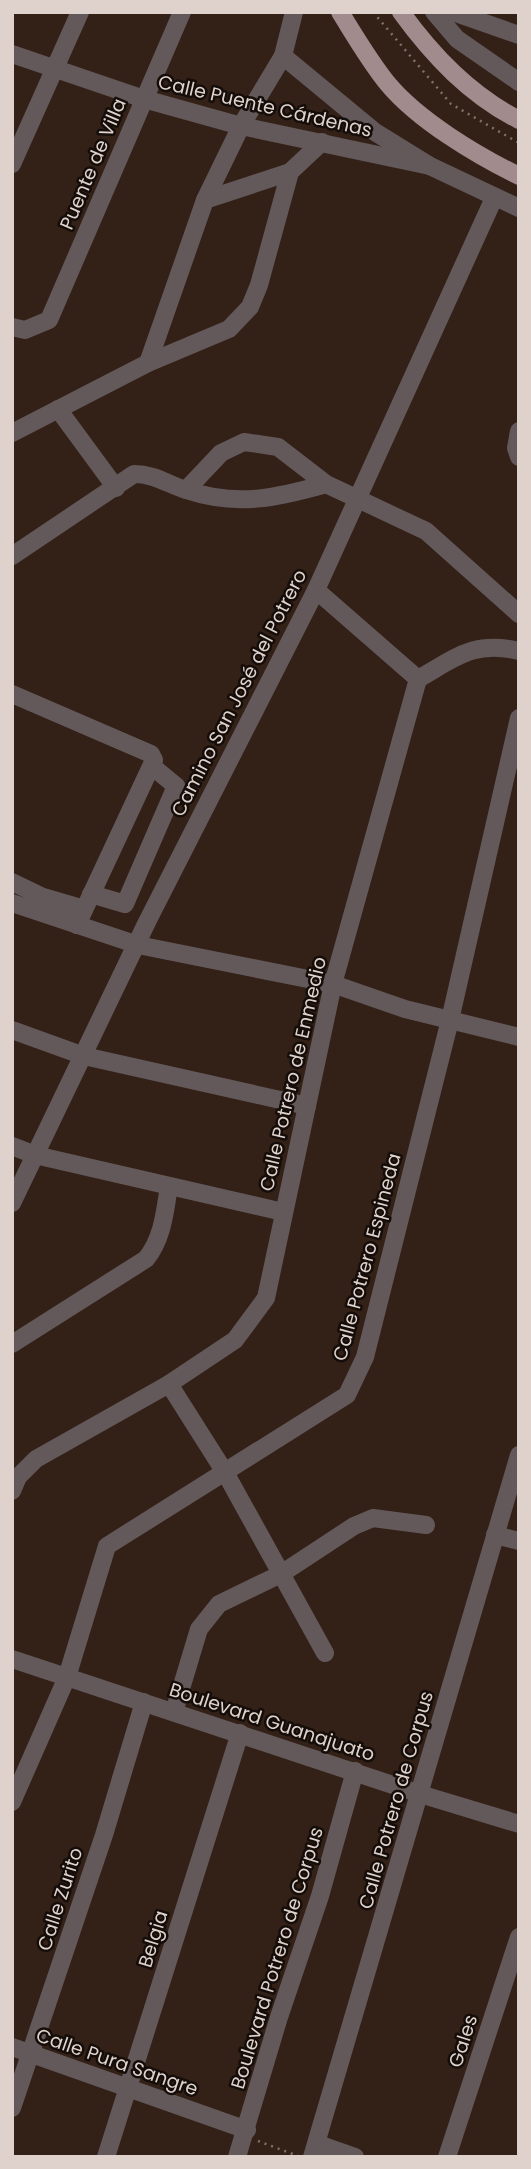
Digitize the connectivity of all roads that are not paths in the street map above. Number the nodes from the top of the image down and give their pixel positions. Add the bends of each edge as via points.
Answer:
1 (80, 12) edge
2 (182, 12) edge
3 (295, 12) edge
4 (340, 12) edge
5 (401, 12) edge
6 (434, 12) edge
7 (453, 12) edge
8 (519, 35) edge
9 (12, 54) edge
10 (283, 56) junction
11 (55, 67) junction
12 (519, 82) edge
13 (144, 99) junction
14 (519, 120) edge
15 (241, 125) junction
16 (323, 142) junction
17 (12, 164) edge
18 (430, 166) junction
19 (290, 172) junction
20 (519, 176) edge
21 (495, 198) junction
22 (205, 200) junction
23 (519, 208) edge
24 (12, 327) edge
25 (148, 363) junction
26 (58, 409) junction
27 (519, 431) edge
28 (12, 433) edge
29 (519, 457) edge
30 (326, 484) junction
31 (116, 488) junction
32 (186, 490) junction
33 (355, 497) junction
34 (12, 556) edge
35 (316, 590) junction
36 (519, 614) edge
37 (519, 650) edge
38 (418, 679) junction
39 (12, 694) edge
40 (519, 718) edge
41 (153, 767) junction
42 (12, 882) edge
43 (12, 902) edge
44 (84, 909) junction
45 (138, 945) junction
46 (333, 984) junction
47 (450, 1020) junction
48 (12, 1030) edge
49 (496, 1032) junction
50 (519, 1037) edge
51 (519, 1046) edge
52 (84, 1056) junction
53 (307, 1106) junction
54 (12, 1146) edge
55 (34, 1154) junction
56 (169, 1186) junction
57 (12, 1203) edge
58 (283, 1212) junction
59 (12, 1344) edge
60 (169, 1384) junction
61 (519, 1455) edge
62 (226, 1474) junction
63 (12, 1491) edge
64 (426, 1524) dead end
65 (495, 1535) junction
66 (519, 1541) edge
67 (281, 1574) junction
68 (325, 1653) dead end
69 (12, 1659) edge
70 (67, 1677) junction
71 (144, 1702) junction
72 (174, 1712) junction
73 (240, 1733) junction
74 (355, 1771) junction
75 (412, 1791) junction
76 (12, 1802) edge
77 (519, 1824) edge
78 (519, 1937) edge
79 (12, 2048) edge
80 (32, 2054) junction
81 (128, 2088) junction
82 (12, 2108) edge
83 (246, 2133) junction
84 (315, 2150) edge
85 (351, 2156) edge
86 (106, 2157) edge
87 (237, 2157) edge
88 (447, 2157) edge

1 - 11 street
2 - 13 street, Puente de Villa
3 - 10 street
4 - 20 main road via 388,85 420,114
5 - 14 main road via 443,64 499,110
6 - 12 street via 457,39
7 - 8 street
9 - 11 street, Calle Puente Cárdenas
10 - 15 street
10 - 18 street via 375,132
11 - 13 street, Calle Puente Cárdenas
11 - 17 street
13 - 15 street, Calle Puente Cárdenas
13 - 24 street, Puente de Villa via 49,320 25,330
15 - 16 street, Calle Puente Cárdenas
15 - 22 street
16 - 18 street, Calle Puente Cárdenas
16 - 19 street
18 - 21 street
19 - 22 street
19 - 25 street via 250,307 229,329
21 - 23 street
21 - 33 street, Camino San José del Potrero
22 - 25 street
25 - 26 street
26 - 28 street
26 - 31 street
27 - 29 street
30 - 32 street via 269,500 231,500
30 - 32 street via 278,447 244,442 221,453
30 - 33 street
31 - 32 street via 134,474 151,474
31 - 34 street
33 - 35 street, Camino San José del Potrero
33 - 36 street via 426,531
35 - 38 street
35 - 45 street, Camino San José del Potrero
37 - 38 street via 495,645 469,651
38 - 46 street, Calle Potrero de Enmedio
39 - 41 street via 151,754
40 - 47 street, Calle Potrero Espineda
41 - 44 street
41 - 44 street via 176,786 125,904
42 - 44 street
43 - 44 street
44 - 45 street
45 - 46 street
45 - 52 street, Camino San José del Potrero
46 - 47 street
46 - 53 street, Calle Potrero de Enmedio
47 - 49 street
47 - 62 street, Calle Potrero Espineda via 357,1378 347,1395
48 - 52 street
49 - 50 street
49 - 51 street
52 - 53 street
52 - 55 street, Camino San José del Potrero
53 - 58 street, Calle Potrero de Enmedio
54 - 55 street
55 - 56 street
55 - 57 street, Camino San José del Potrero
56 - 58 street
56 - 59 street via 161,1233 146,1258
58 - 60 street, Calle Potrero de Enmedio via 266,1298 235,1340
60 - 62 street
60 - 63 street, Calle Potrero de Enmedio via 36,1459 18,1477
61 - 65 street, Calle Potrero de Corpus
62 - 67 street
62 - 70 street, Calle Potrero Espineda via 107,1546
64 - 67 street via 373,1518
65 - 66 street
65 - 75 street, Calle Potrero de Corpus
67 - 68 street
67 - 72 street via 219,1604 208,1615 199,1629
69 - 70 street, Boulevard Guanajuato
70 - 71 street, Boulevard Guanajuato
70 - 76 street, Calle Potrero Espineda
71 - 72 street, Boulevard Guanajuato
71 - 80 street, Calle Zurito
72 - 73 street, Boulevard Guanajuato
73 - 74 street, Boulevard Guanajuato
73 - 81 street, Belgia
74 - 75 street, Boulevard Guanajuato
74 - 83 street, Boulevard Potrero de Corpus
75 - 77 street, Boulevard Guanajuato
75 - 84 street, Calle Potrero de Corpus
78 - 88 street, Gales
79 - 80 street, Calle Pura Sangre
80 - 81 street, Calle Pura Sangre
80 - 82 street, Calle Zurito
81 - 83 street, Calle Pura Sangre
81 - 86 street, Belgia
83 - 87 street, Boulevard Potrero de Corpus
84 - 85 street

